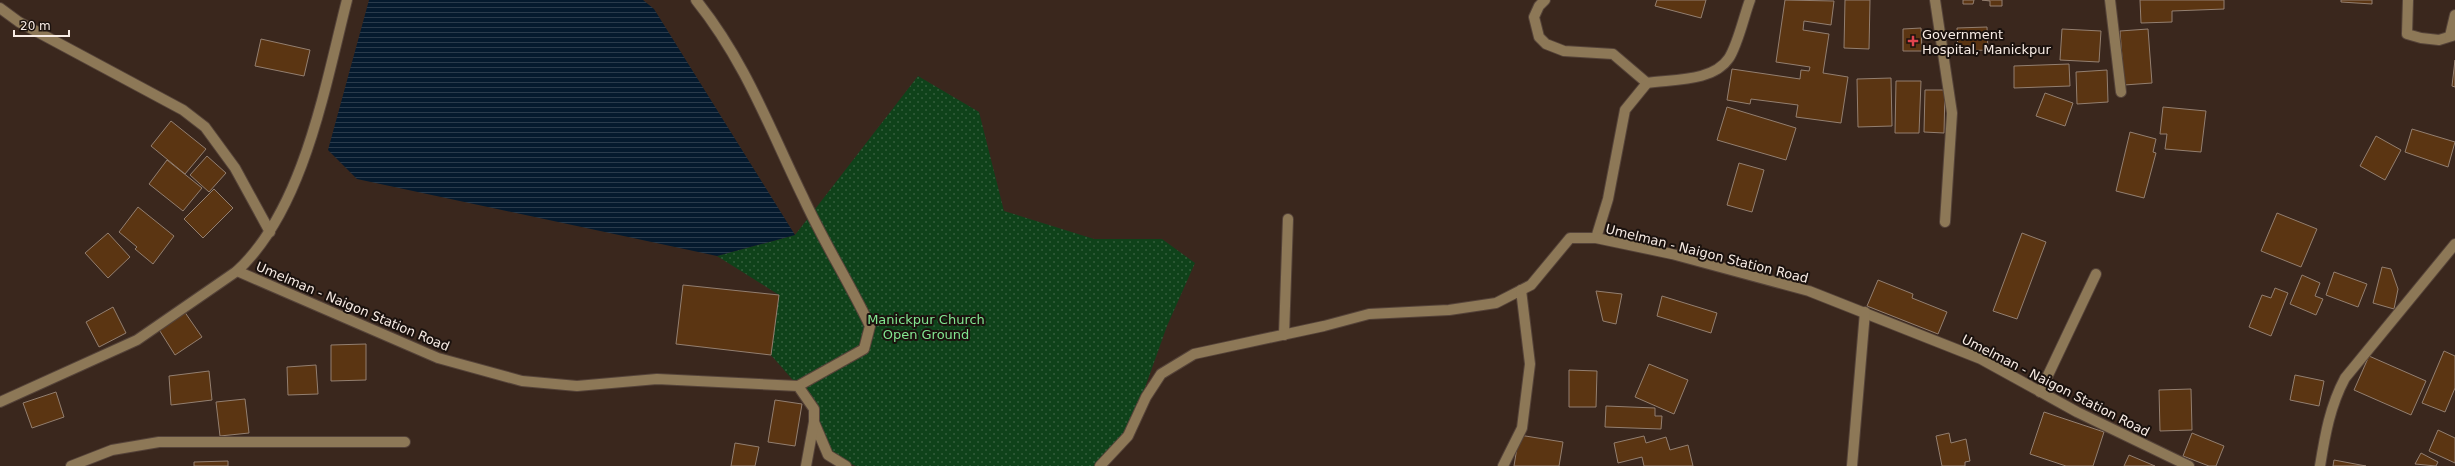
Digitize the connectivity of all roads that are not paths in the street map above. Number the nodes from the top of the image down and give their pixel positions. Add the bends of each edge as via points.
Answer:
1 (347, 0) edge
2 (696, 0) edge
3 (1545, 0) edge
4 (1750, 0) edge
5 (1935, 0) edge
6 (2110, 0) edge
7 (2408, 0) edge
8 (0, 8) edge
9 (2455, 16) edge
10 (2452, 35) edge
11 (1647, 83) junction
12 (2121, 92) dead end
13 (1288, 218) dead end
14 (1945, 222) dead end
15 (270, 232) junction
16 (1596, 238) junction
17 (2455, 244) edge
18 (238, 271) junction
19 (2096, 274) dead end
20 (1521, 290) junction
21 (1865, 312) junction
22 (1284, 335) junction
23 (798, 386) junction
24 (2040, 392) junction
25 (0, 402) edge
26 (814, 422) junction
27 (405, 442) dead end
28 (71, 466) edge
29 (806, 466) edge
30 (846, 466) edge
31 (1100, 466) edge
32 (1503, 466) edge
33 (1852, 466) edge
34 (2189, 466) edge
35 (2320, 466) edge

1 - 15 street via 319,111 292,192
2 - 23 street via 717,26 749,79 803,198 870,326 864,349
3 - 11 street via 1534,17 1539,37 1546,44 1564,51 1613,54
4 - 11 street via 1730,57 1719,69 1708,74
5 - 14 street via 1952,113
6 - 12 street
7 - 10 street via 2407,34 2439,40
8 - 15 street via 19,22 183,110 205,127 235,168
9 - 10 street
11 - 16 street via 1625,110 1608,200
13 - 22 street
15 - 18 street via 254,256
16 - 20 street, Umelman - Naigon Station Road via 1570,238 1532,285
16 - 21 street, Umelman - Naigon Station Road via 1672,254 1809,291
17 - 35 street via 2345,378 2334,398 2328,418
18 - 23 street, Umelman - Naigon Station Road via 438,358 522,381 577,386 657,379
18 - 25 street, Umelman - Naigon Station Road via 137,340
19 - 24 street
20 - 22 street, Umelman - Naigon Station Road via 1496,303 1449,310 1369,314
20 - 32 street via 1530,364 1522,428
21 - 24 street, Umelman - Naigon Station Road via 1981,359
21 - 33 street
22 - 31 street, Umelman - Naigon Station Road via 1194,354 1161,374 1146,397 1128,436
23 - 26 street via 814,409
24 - 34 street, Umelman - Naigon Station Road
26 - 29 street
26 - 30 street via 828,455
27 - 28 street via 159,442 112,450

